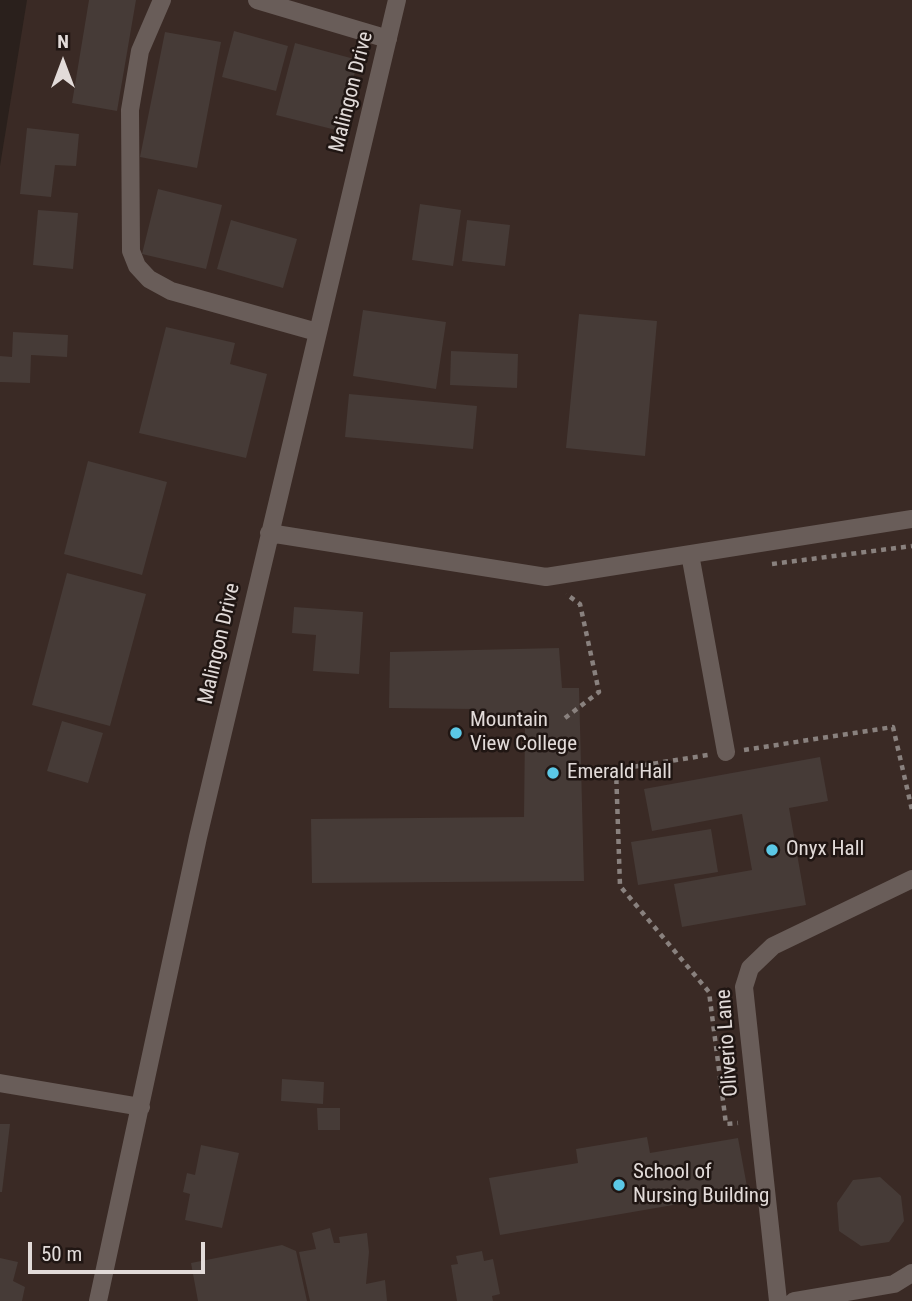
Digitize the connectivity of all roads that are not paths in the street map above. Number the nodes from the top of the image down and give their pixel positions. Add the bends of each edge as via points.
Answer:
1 (162, 0) edge
2 (257, 0) edge
3 (397, 0) edge
4 (388, 39) junction
5 (317, 332) junction
6 (912, 519) edge
7 (269, 533) junction
8 (690, 554) junction
9 (726, 752) dead end
10 (912, 879) edge
11 (0, 1083) edge
12 (141, 1107) junction
13 (912, 1273) edge
14 (98, 1301) edge
15 (778, 1301) edge
16 (794, 1301) edge

1 - 5 street via 140,51 130,110 131,251 136,266 171,291
2 - 4 street
3 - 4 street, Malingon Drive
4 - 5 street, Malingon Drive
5 - 7 street, Malingon Drive
6 - 8 street
7 - 8 street via 546,578
7 - 12 street, Malingon Drive
8 - 9 street
10 - 15 street, Oliverio Lane via 773,946 750,968 744,987 745,1009
11 - 12 street
12 - 14 street, Malingon Drive
13 - 16 street via 894,1284

